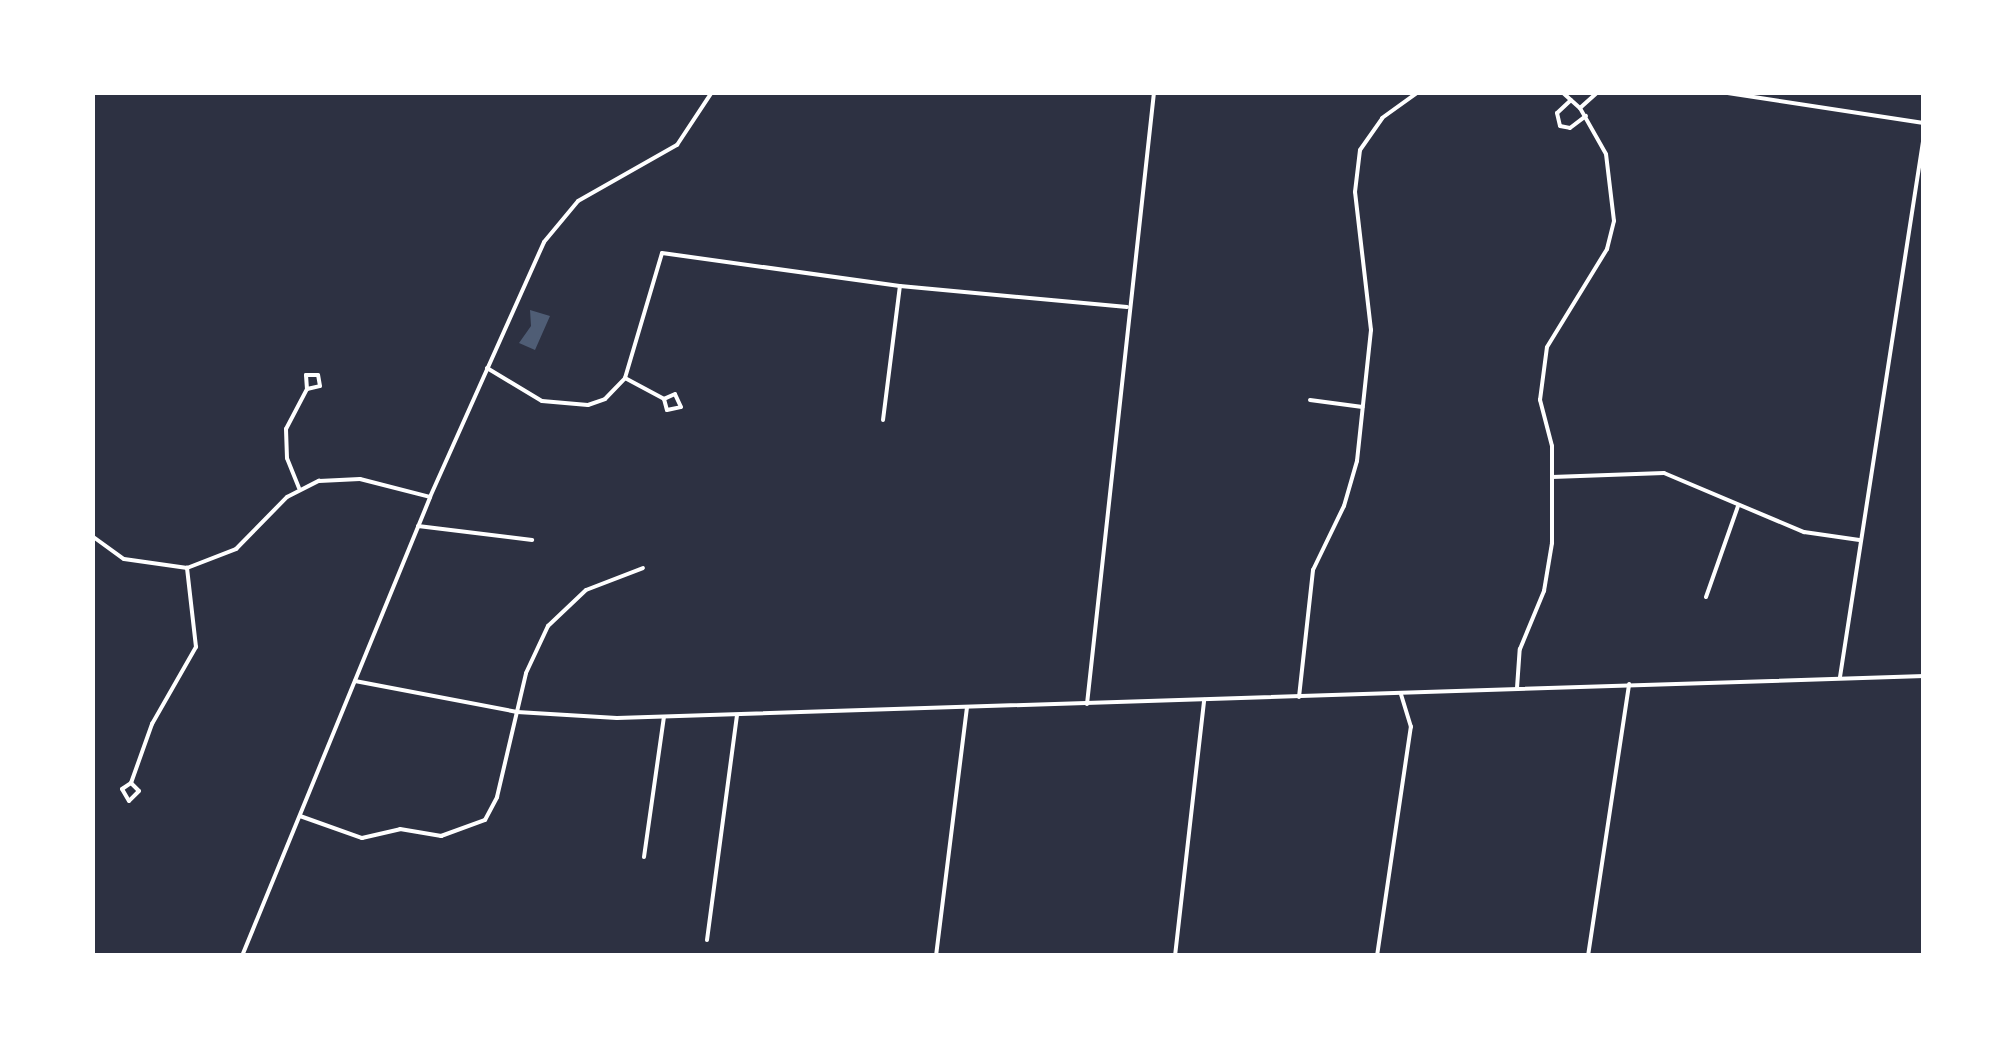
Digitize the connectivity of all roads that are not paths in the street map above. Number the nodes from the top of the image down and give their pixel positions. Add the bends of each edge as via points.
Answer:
1 (712, 92) edge
2 (1154, 92) edge
3 (1418, 92) edge
4 (1562, 92) edge
5 (1598, 92) edge
6 (1721, 92) edge
7 (1570, 100) junction
8 (1580, 108) junction
9 (1586, 116) junction
10 (1924, 123) edge
11 (1924, 135) edge
12 (900, 286) junction
13 (1127, 307) junction
14 (487, 368) junction
15 (625, 378) junction
16 (307, 389) dead end
17 (664, 398) dead end
18 (1310, 400) dead end
19 (1363, 407) junction
20 (883, 420) dead end
21 (1552, 477) junction
22 (300, 488) junction
23 (430, 497) junction
24 (1738, 506) junction
25 (418, 526) junction
26 (92, 536) edge
27 (532, 540) dead end
28 (1859, 540) junction
29 (187, 568) junction
30 (643, 568) dead end
31 (1706, 597) dead end
32 (1924, 676) edge
33 (1840, 677) junction
34 (355, 681) junction
35 (1629, 684) junction
36 (1517, 688) junction
37 (1401, 694) junction
38 (1299, 696) junction
39 (1204, 700) junction
40 (1086, 704) junction
41 (967, 708) junction
42 (517, 712) junction
43 (738, 715) junction
44 (664, 718) junction
45 (132, 782) dead end
46 (300, 816) junction
47 (644, 858) dead end
48 (706, 940) dead end
49 (242, 956) edge
50 (936, 956) edge
51 (1176, 956) edge
52 (1377, 956) edge
53 (1588, 956) edge

1 - 14 street via 694,127 668,152 578,201 556,223
2 - 13 street
3 - 19 street via 1382,118 1360,150 1355,192 1372,330
4 - 7 street
5 - 8 street
6 - 10 street
7 - 8 street
7 - 9 street via 1557,113 1560,126 1570,128
8 - 9 street
9 - 21 street via 1606,154 1614,221 1608,249 1546,347 1540,400
11 - 28 street
12 - 13 street
12 - 15 street via 662,253
12 - 20 street
13 - 40 street via 1116,472
14 - 15 street via 519,392 560,405 588,406
14 - 23 street
15 - 17 street
16 - 22 street via 286,429 287,458
18 - 19 street
19 - 38 street via 1344,506 1312,570
21 - 24 street via 1664,473
21 - 36 street via 1544,591 1520,648
22 - 23 street via 338,476
22 - 29 street via 236,549
23 - 25 street
24 - 28 street via 1804,532
24 - 31 street
25 - 27 street
25 - 34 street
26 - 29 street via 124,558
28 - 33 street
29 - 45 street via 196,647 152,724
30 - 42 street via 610,576 566,606 534,652
32 - 33 street
33 - 35 street
34 - 42 street
34 - 46 street
35 - 36 street
35 - 53 street
36 - 37 street
37 - 38 street
37 - 52 street via 1411,727
38 - 39 street
39 - 40 street
39 - 51 street
40 - 41 street
41 - 43 street
41 - 50 street
42 - 44 street
42 - 46 street via 497,797 473,827 440,836 400,829 362,838
43 - 44 street
43 - 48 street
44 - 47 street
46 - 49 street

